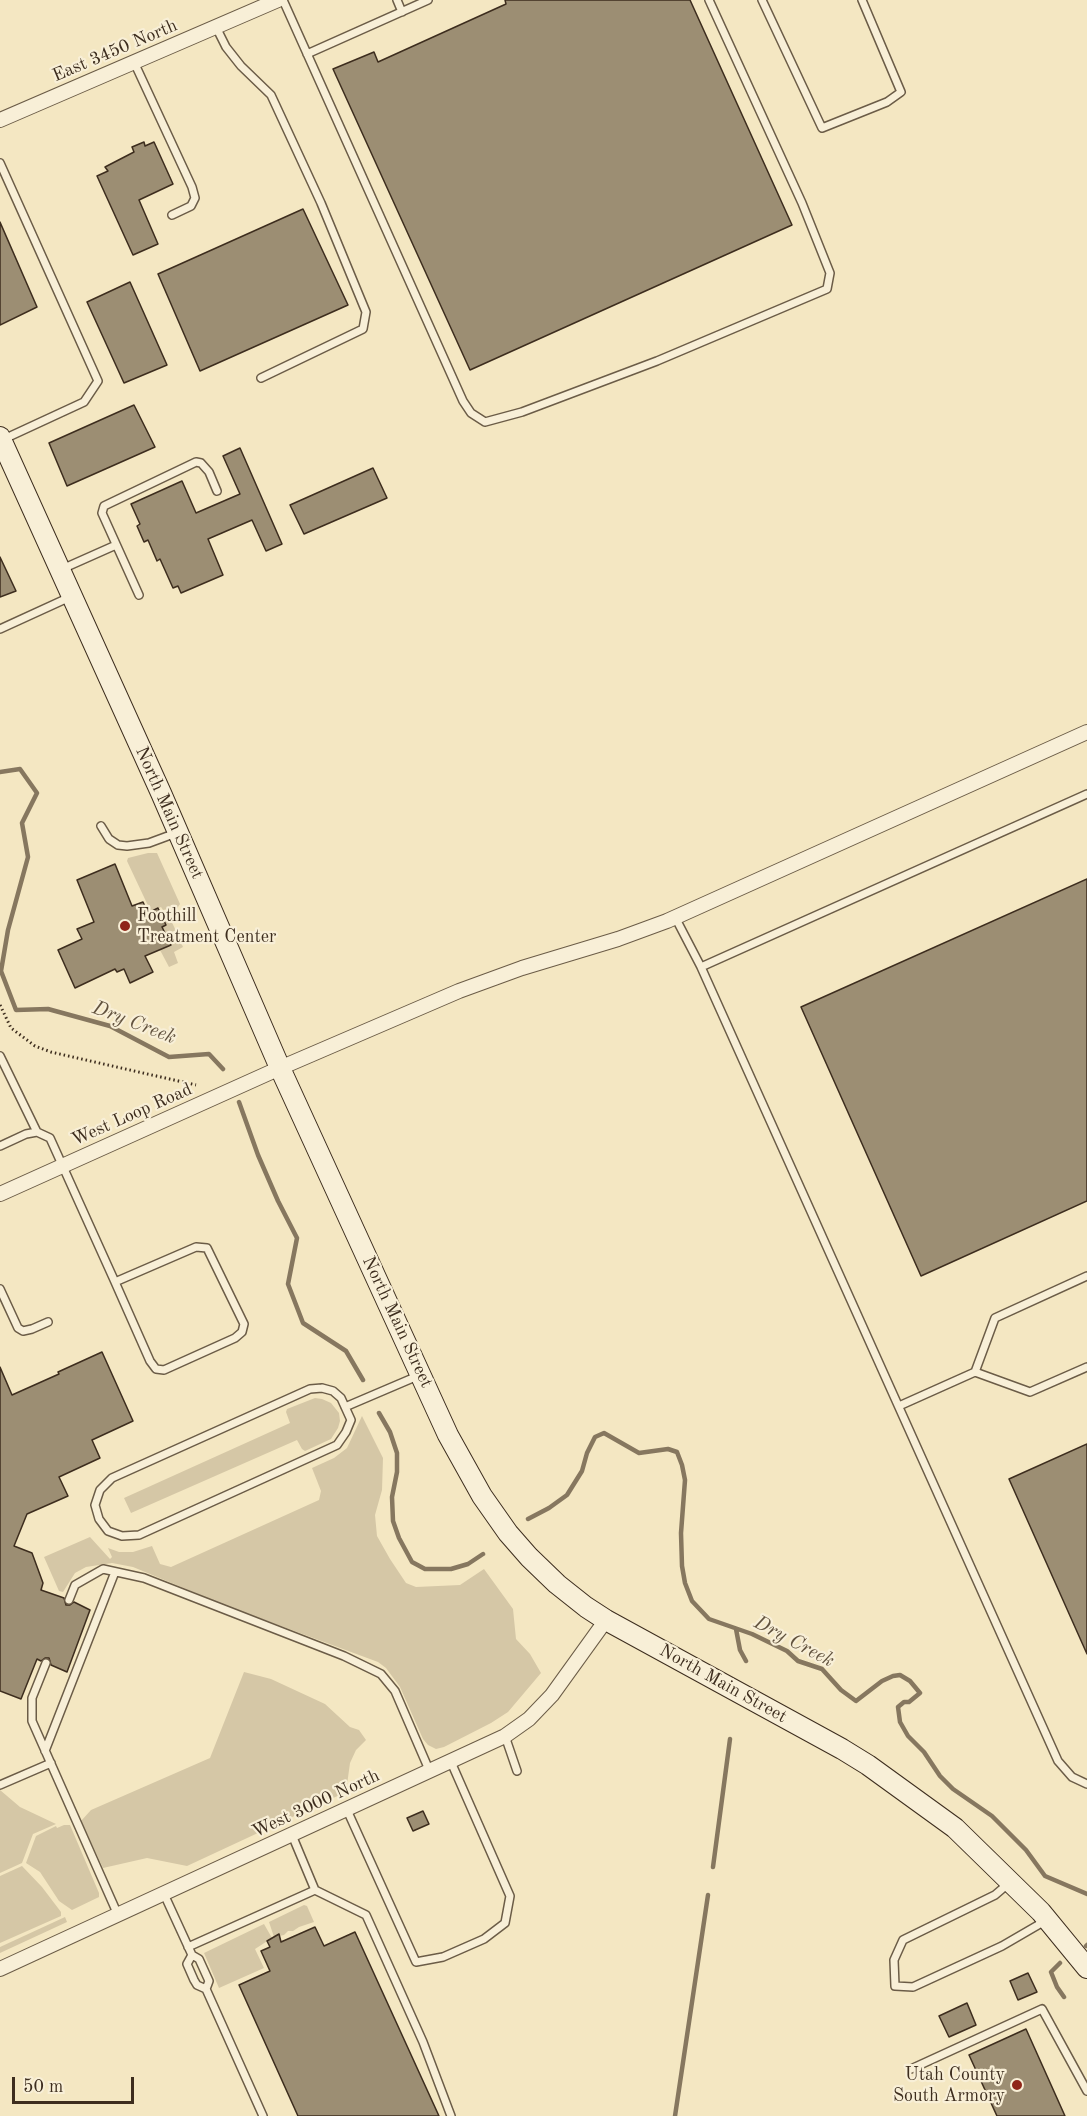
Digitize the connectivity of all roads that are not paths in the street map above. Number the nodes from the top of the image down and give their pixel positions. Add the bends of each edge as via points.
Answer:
1 (278, 0) edge
2 (283, 0) edge
3 (397, 0) edge
4 (428, 0) edge
5 (709, 0) edge
6 (762, 0) edge
7 (862, 0) edge
8 (402, 12) junction
9 (216, 27) junction
10 (307, 54) junction
11 (134, 62) junction
12 (0, 120) edge
13 (0, 163) edge
14 (172, 214) dead end
15 (261, 378) dead end
16 (1, 438) edge
17 (217, 491) dead end
18 (116, 545) junction
19 (60, 570) junction
20 (139, 595) dead end
21 (72, 596) junction
22 (0, 629) edge
23 (1087, 732) edge
24 (1087, 794) edge
25 (101, 826) dead end
26 (178, 832) junction
27 (675, 917) junction
28 (700, 967) junction
29 (0, 1056) edge
30 (279, 1068) junction
31 (37, 1132) junction
32 (0, 1146) edge
33 (64, 1165) junction
34 (0, 1194) edge
35 (1087, 1276) edge
36 (115, 1282) junction
37 (0, 1288) edge
38 (48, 1322) dead end
39 (1087, 1367) edge
40 (975, 1372) junction
41 (421, 1375) junction
42 (899, 1406) junction
43 (345, 1407) junction
44 (115, 1572) junction
45 (69, 1600) dead end
46 (606, 1620) junction
47 (46, 1663) dead end
48 (505, 1736) junction
49 (45, 1751) junction
50 (451, 1762) junction
51 (51, 1763) junction
52 (517, 1771) dead end
53 (430, 1772) junction
54 (1087, 1784) edge
55 (0, 1785) edge
56 (347, 1810) junction
57 (292, 1835) junction
58 (1010, 1882) junction
59 (315, 1890) junction
60 (164, 1894) junction
61 (118, 1915) junction
62 (1047, 1920) junction
63 (188, 1947) junction
64 (192, 1955) junction
65 (1087, 1968) edge
66 (0, 1969) edge
67 (206, 1989) junction
68 (911, 2069) dead end
69 (1087, 2091) edge
70 (263, 2116) edge
71 (451, 2116) edge

1 - 9 street, East 3450 North
2 - 10 lane
3 - 8 lane
4 - 8 lane
5 - 10 lane via 830,273 826,289 657,361 485,422 471,413 463,401
6 - 7 lane via 822,128 887,102 901,92
8 - 10 lane
9 - 11 street, East 3450 North
9 - 15 lane via 241,66 270,95 366,312 363,329
11 - 12 street, East 3450 North
11 - 14 lane via 195,198 191,206
13 - 16 lane via 98,381 84,402
16 - 19 street, North Main Street
17 - 18 lane via 209,471 196,462 107,503 102,513
18 - 19 lane
18 - 20 lane
19 - 21 street, North Main Street
21 - 22 lane
21 - 26 street, North Main Street
23 - 27 street, West Loop Road
24 - 28 lane
25 - 26 lane via 109,839 127,846
26 - 30 street, North Main Street
27 - 28 lane
27 - 30 street, West Loop Road via 477,984
28 - 42 lane
29 - 31 lane
30 - 33 street, West Loop Road
30 - 41 street, North Main Street
31 - 32 lane
31 - 33 lane via 50,1138
33 - 34 street, West Loop Road
33 - 36 lane
35 - 40 lane via 995,1318
36 - 36 lane via 196,1246 207,1248 244,1324 242,1332 164,1370 156,1369
37 - 38 lane via 18,1328 23,1331
39 - 40 lane via 1030,1392
40 - 42 lane
41 - 43 lane
41 - 46 street, North Main Street via 448,1435 508,1533 557,1584
42 - 54 lane via 1058,1761 1066,1773
43 - 43 lane via 333,1392 310,1389 112,1478 100,1490 95,1505 99,1519 108,1531 122,1536 139,1535 319,1454 337,1445 346,1432 351,1420
44 - 45 lane via 103,1569 75,1585
44 - 49 lane
44 - 53 lane via 144,1578 381,1674 396,1691
46 - 48 street, West 3000 North via 552,1695
46 - 58 street, North Main Street via 868,1765 955,1828
47 - 49 lane via 32,1698 32,1721
48 - 50 street, West 3000 North
48 - 52 lane
49 - 51 lane
50 - 53 street, West 3000 North
50 - 56 lane via 510,1896 505,1923 484,1939 443,1957 416,1962
51 - 55 lane
51 - 61 lane
53 - 56 street, West 3000 North
56 - 57 street, West 3000 North
57 - 59 lane
57 - 60 street, West 3000 North
58 - 62 street, North Main Street
58 - 62 lane via 994,1895 903,1940 894,1960 895,1986 913,1987 1002,1946
59 - 63 lane
59 - 71 lane via 366,1915 423,2042
60 - 61 street, West 3000 North
60 - 63 lane
61 - 66 street, West 3000 North
62 - 65 street, North Main Street
63 - 64 lane
64 - 67 lane via 199,1959 209,1981
64 - 67 lane via 188,1964 197,1985
67 - 70 lane
68 - 69 lane via 1042,2009

